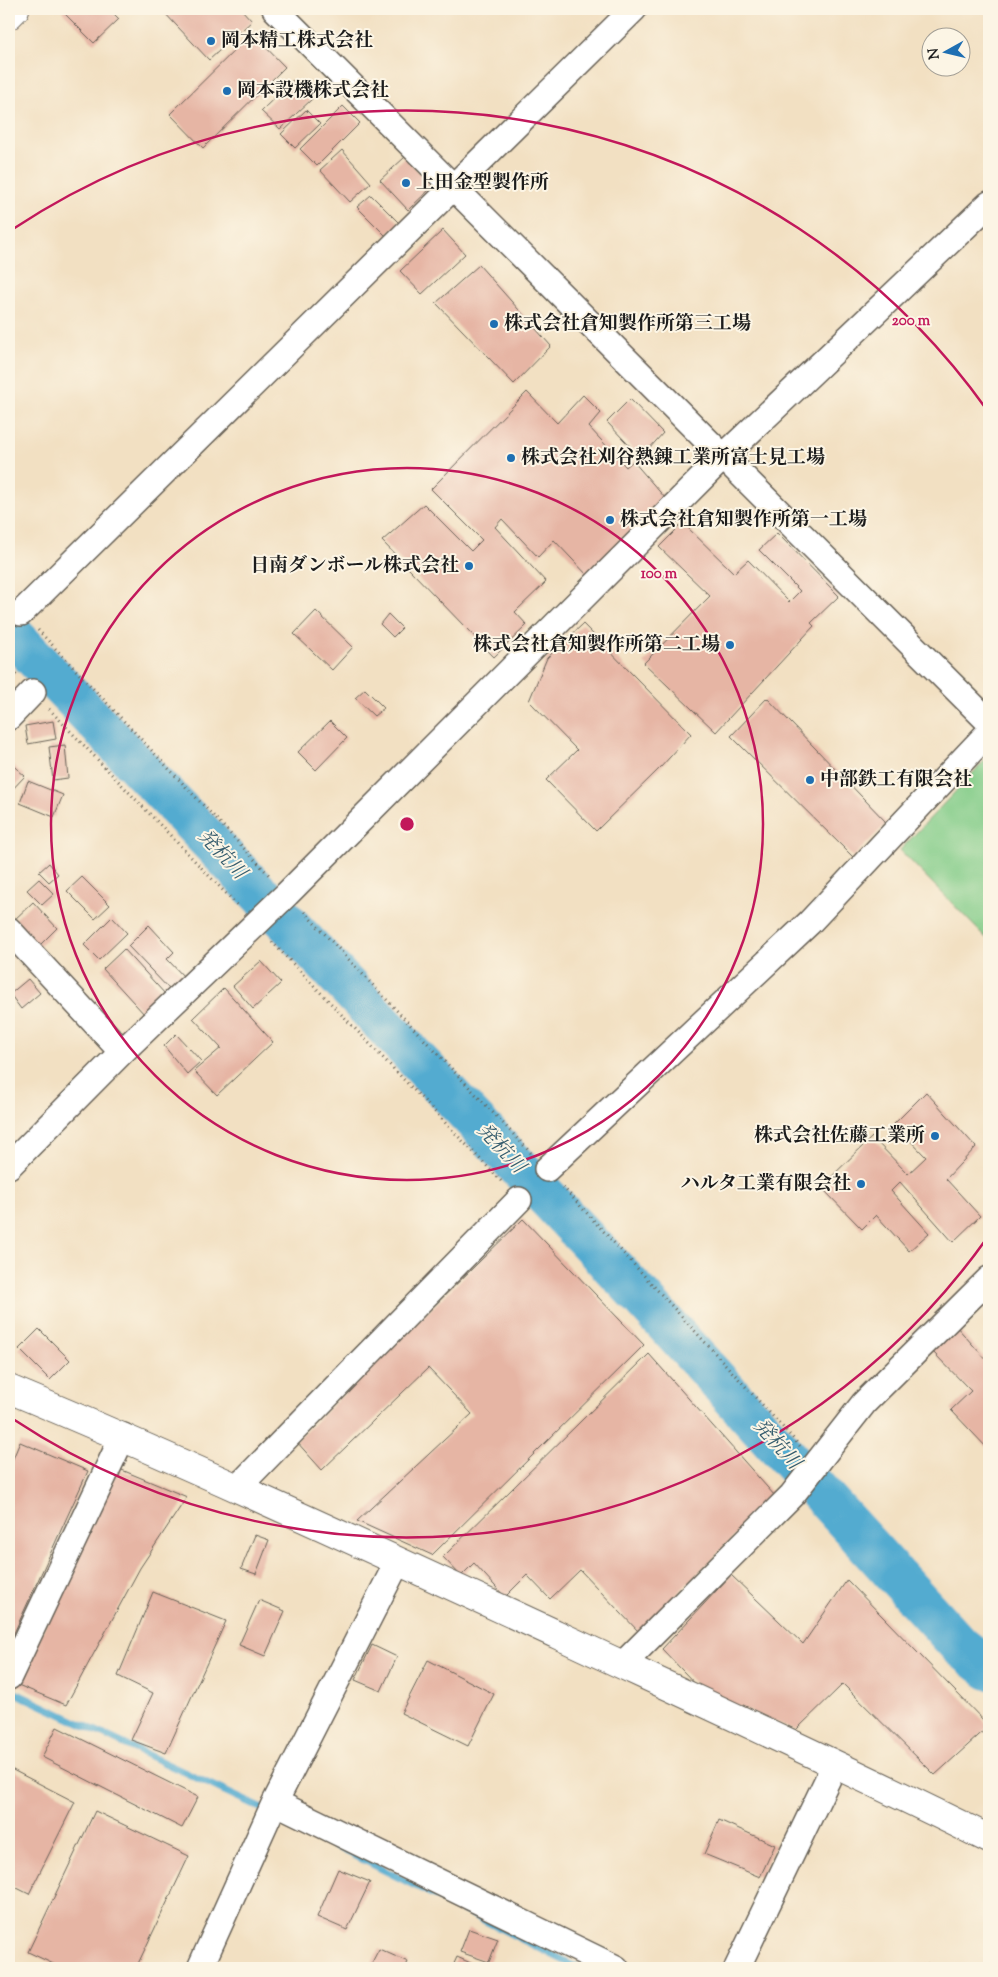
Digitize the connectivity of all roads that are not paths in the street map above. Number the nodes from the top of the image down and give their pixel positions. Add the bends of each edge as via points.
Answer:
1 (15, 9) edge
2 (275, 9) edge
3 (634, 9) edge
4 (9, 15) edge
5 (454, 185) junction
6 (989, 204) edge
7 (722, 458) junction
8 (21, 612) road end
9 (33, 692) road end
10 (9, 717) edge
11 (989, 722) edge
12 (989, 732) edge
13 (9, 930) edge
14 (122, 1052) junction
15 (9, 1166) edge
16 (547, 1170) road end
17 (519, 1200) road end
18 (989, 1279) edge
19 (9, 1389) edge
20 (122, 1436) junction
21 (238, 1487) junction
22 (398, 1561) junction
23 (622, 1665) junction
24 (10, 1675) edge
25 (835, 1764) junction
26 (271, 1810) junction
27 (989, 1839) edge
28 (200, 1968) edge
29 (616, 1968) edge
30 (736, 1968) edge

1 - 4 street
2 - 5 street
3 - 5 street
5 - 7 street
5 - 8 street
6 - 7 street
7 - 11 street
7 - 14 street via 287,894
9 - 10 street
12 - 16 street via 809,923
13 - 14 street
14 - 15 street
17 - 21 street
18 - 23 street via 864,1403 792,1495
19 - 20 street
20 - 21 street
20 - 24 street
21 - 22 street
22 - 23 street
22 - 26 street
23 - 25 street
25 - 27 street
25 - 30 street
26 - 28 street
26 - 29 street

